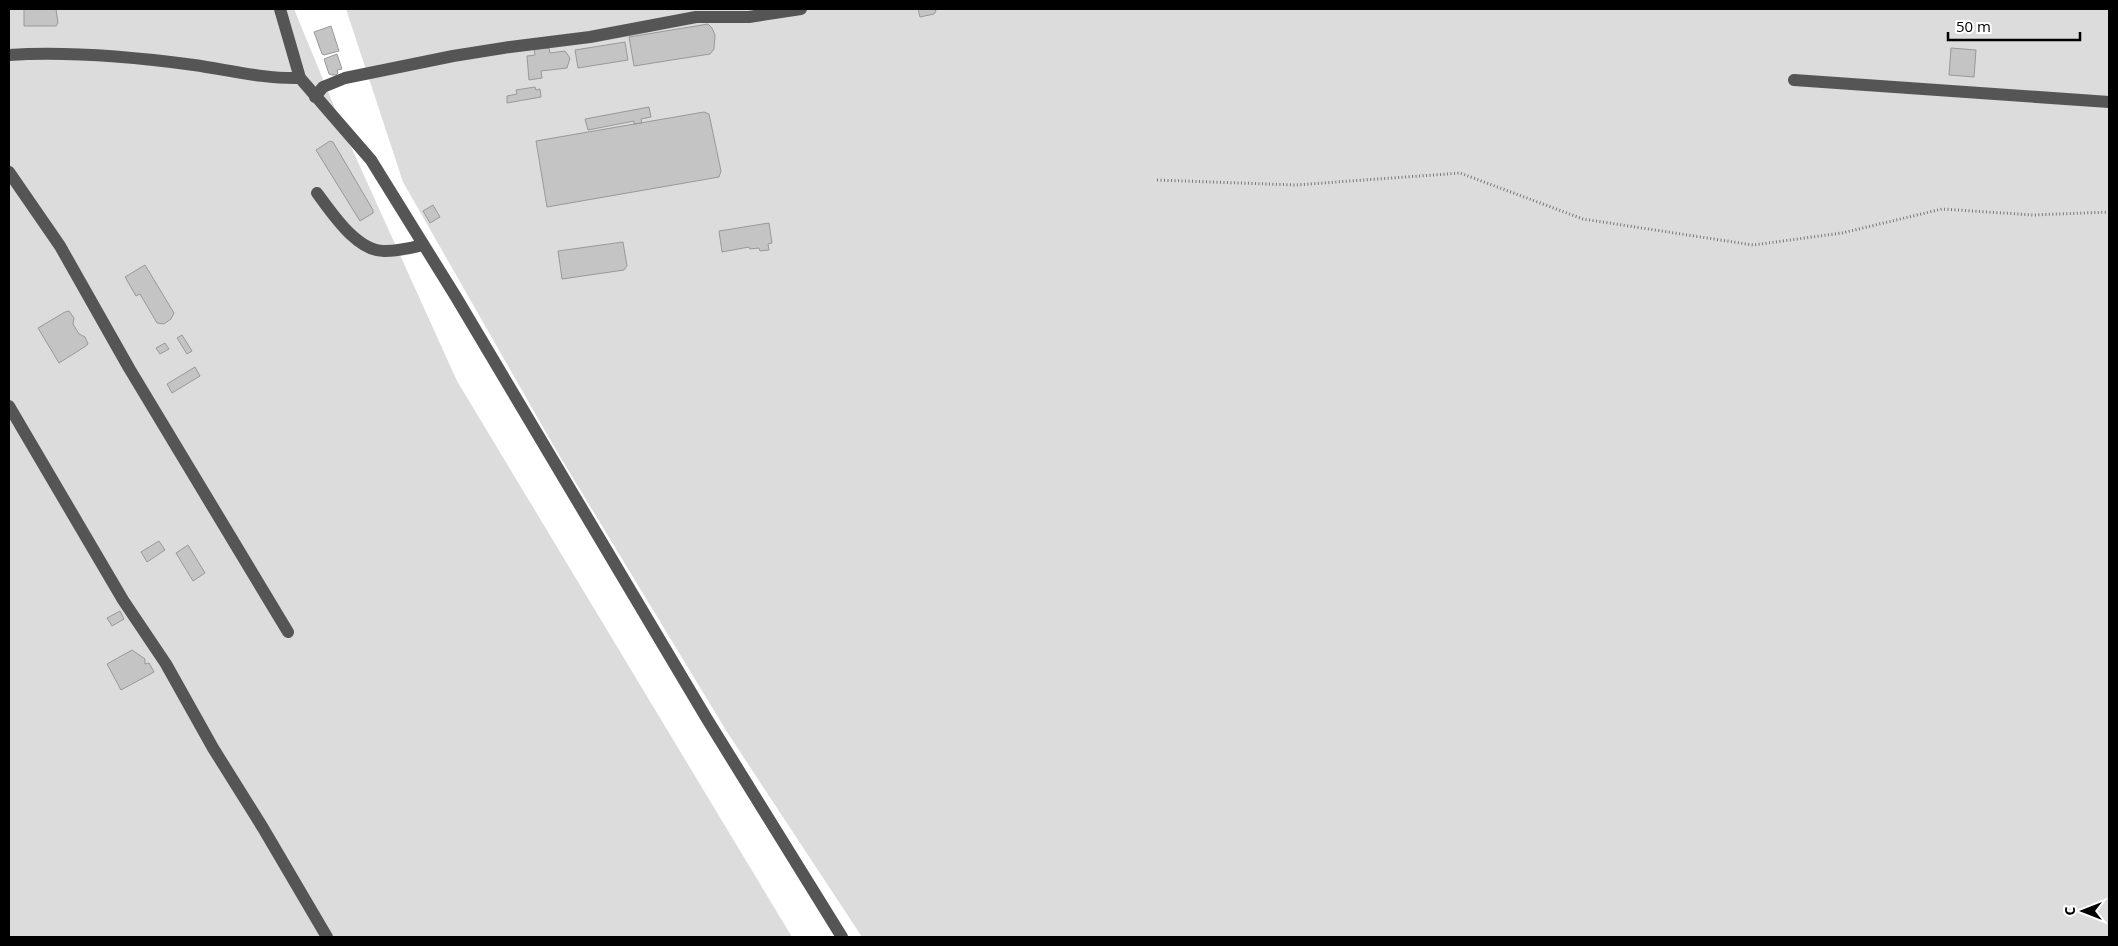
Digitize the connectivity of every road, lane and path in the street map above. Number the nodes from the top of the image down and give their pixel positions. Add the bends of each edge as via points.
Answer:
1 (280, 9) edge
2 (801, 9) edge
3 (9, 55) edge
4 (300, 78) junction
5 (1794, 80) dead end
6 (315, 97) junction
7 (2109, 102) edge
8 (9, 172) edge
9 (1157, 180) dead end
10 (317, 193) dead end
11 (2109, 212) edge
12 (424, 245) junction
13 (9, 406) edge
14 (288, 632) dead end
15 (327, 937) edge
16 (842, 937) edge

1 - 4 street
2 - 6 street via 749,17 696,17 590,37 510,47 345,78 323,87
3 - 4 street via 92,55 193,65 281,79
4 - 6 street
5 - 7 street
6 - 12 street via 370,160
8 - 14 street via 60,246 129,368
9 - 11 path via 1296,185 1460,173 1582,219 1753,245 1842,232 1942,209 2033,214
10 - 12 street via 347,232 366,246 383,252
12 - 16 street via 707,719
13 - 15 street

